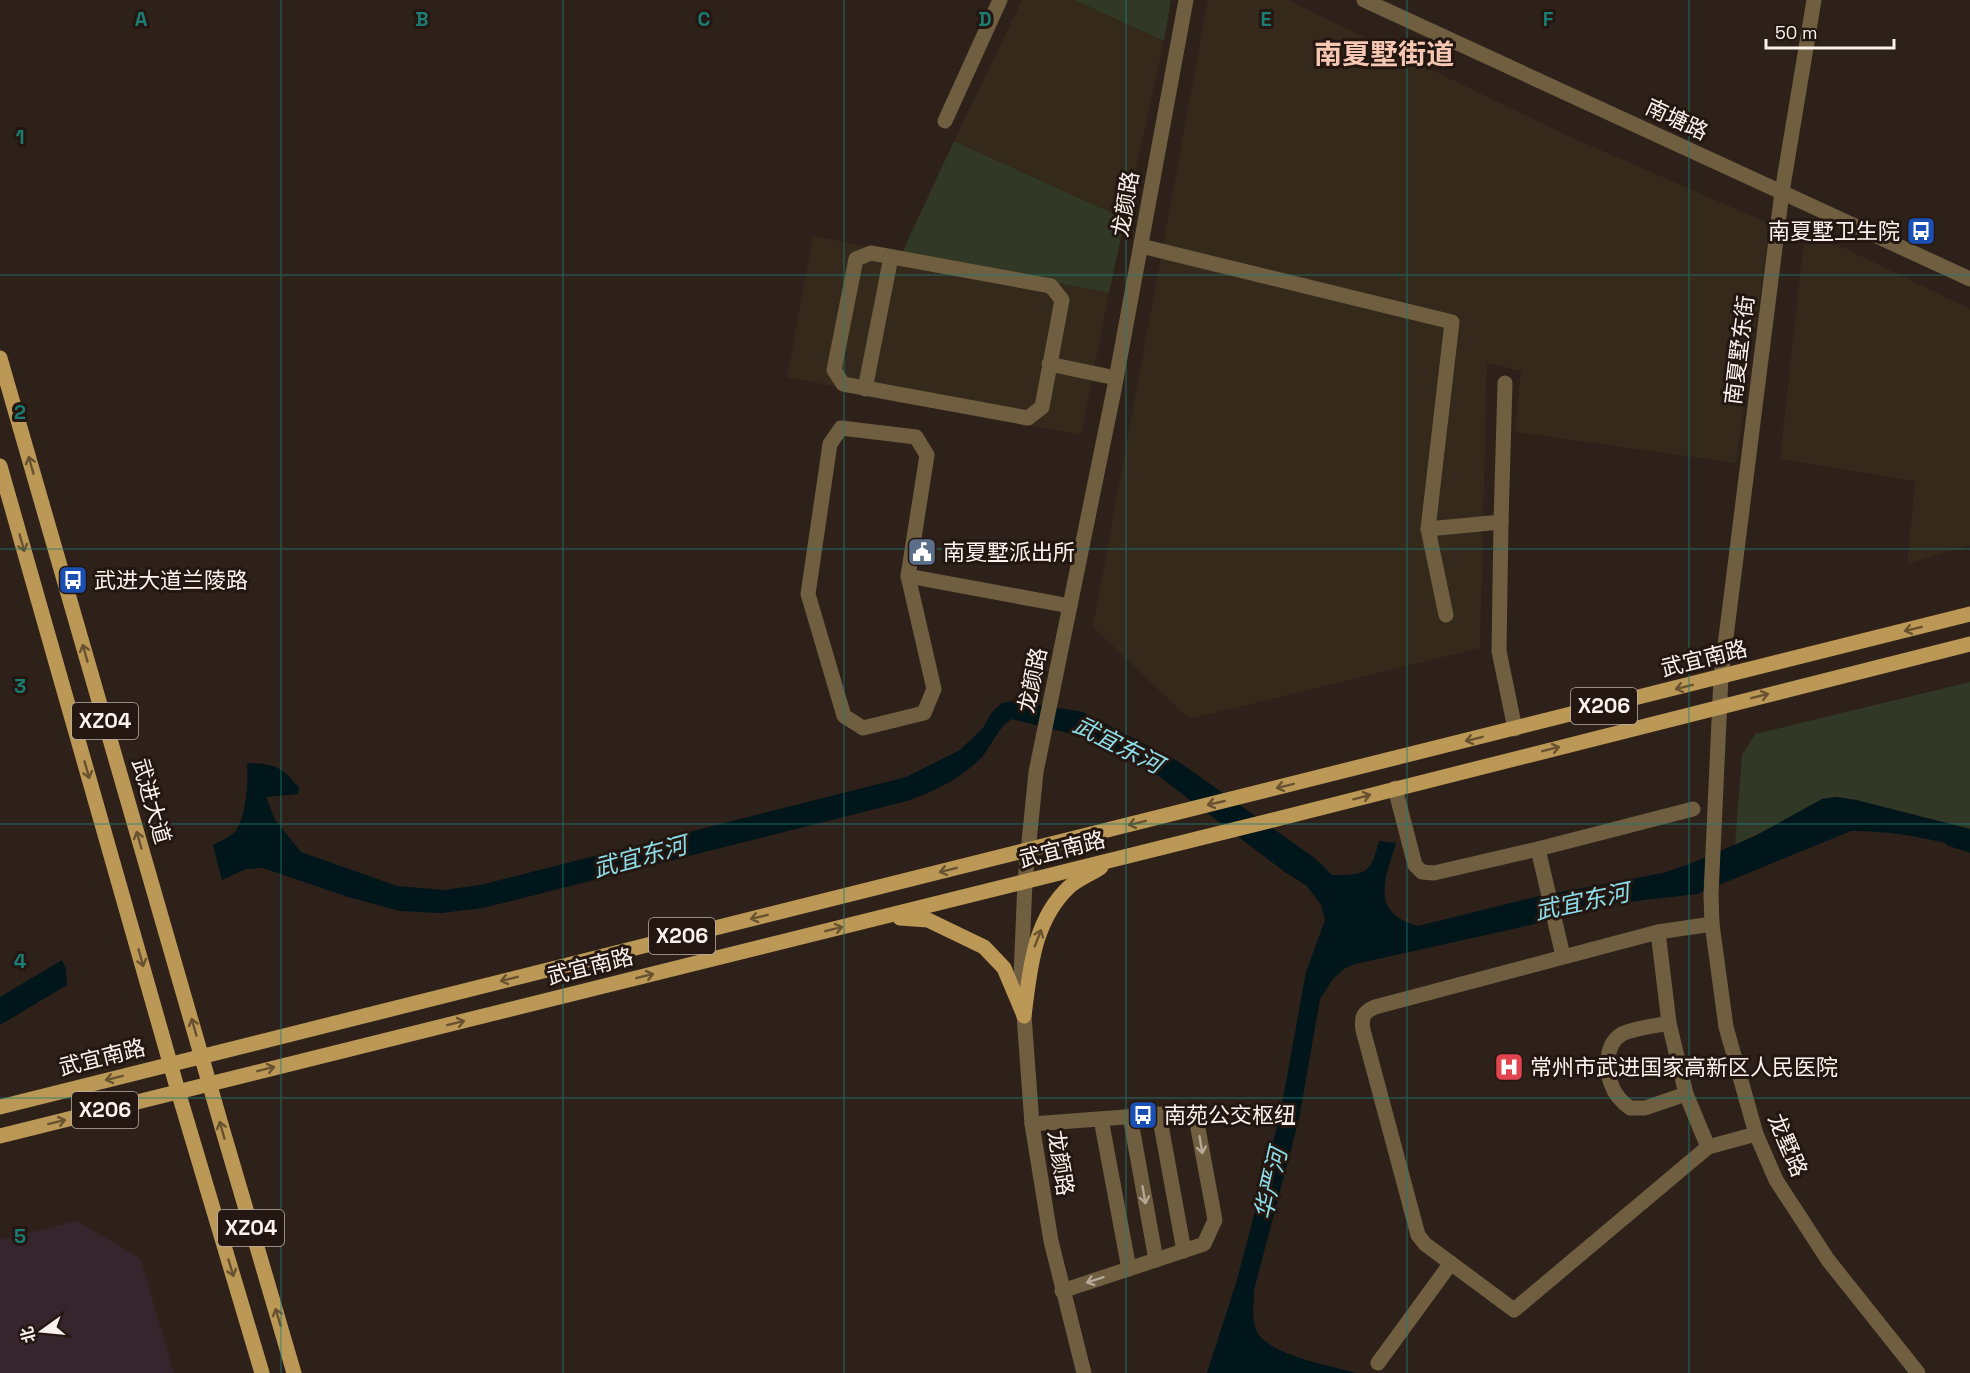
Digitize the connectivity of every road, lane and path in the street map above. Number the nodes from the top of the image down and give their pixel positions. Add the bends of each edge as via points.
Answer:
1 (1000, 0) edge
2 (1186, 0) edge
3 (1364, 0) edge
4 (1814, 0) edge
5 (945, 121) dead end
6 (1782, 192) junction
7 (1141, 246) junction
8 (891, 257) junction
9 (1970, 279) edge
10 (0, 358) edge
11 (1049, 363) junction
12 (1116, 378) junction
13 (1505, 383) dead end
14 (866, 389) junction
15 (0, 466) edge
16 (1500, 522) junction
17 (1428, 529) junction
18 (908, 576) junction
19 (1070, 606) junction
20 (1970, 614) edge
21 (1446, 615) dead end
22 (1970, 644) edge
23 (1721, 677) junction
24 (1719, 706) junction
25 (1515, 729) junction
26 (1395, 788) junction
27 (1693, 809) dead end
28 (1538, 849) junction
29 (1027, 851) junction
30 (1113, 860) junction
31 (1025, 882) junction
32 (882, 917) junction
33 (1712, 924) junction
34 (1658, 932) junction
35 (1563, 956) junction
36 (1024, 1016) junction
37 (1669, 1023) junction
38 (202, 1055) junction
39 (171, 1063) junction
40 (210, 1083) junction
41 (178, 1091) junction
42 (1686, 1095) junction
43 (0, 1107) edge
44 (1159, 1114) junction
45 (1130, 1116) junction
46 (1101, 1119) junction
47 (1032, 1124) junction
48 (1756, 1134) junction
49 (0, 1136) edge
50 (1708, 1147) junction
51 (1184, 1251) junction
52 (1156, 1260) junction
53 (1451, 1263) junction
54 (1129, 1269) junction
55 (1062, 1291) junction
56 (1378, 1363) dead end
57 (262, 1373) edge
58 (294, 1373) edge
59 (1084, 1373) edge
60 (1918, 1373) edge

1 - 5 street
2 - 7 street, 龙颜路
3 - 6 street, 南塘路
4 - 6 street, 南夏墅东街
6 - 9 street, 南塘路
6 - 23 street, 南夏墅东街
7 - 12 street, 龙颜路
7 - 17 street via 1452,322
8 - 11 street via 1051,286 1062,300
8 - 14 street
8 - 14 street via 871,253 856,259 834,370 843,384
38 -> 10 main road, 武进大道 / XZ04
11 - 12 street
11 - 14 street via 1042,408 1028,418
12 - 19 street, 龙颜路
13 - 16 street
15 -> 39 main road, XZ04
16 - 17 street
16 - 25 street via 1499,651
17 - 21 street
18 - 18 street via 927,455 916,437 841,428 830,444 808,594 844,716 863,728 924,713 934,689
18 - 19 street
19 - 29 street, 龙颜路 via 1036,772
20 -> 23 main road, 武宜南路 / X206
24 -> 22 main road, X206
23 - 24 street, 南夏墅东街
23 -> 25 main road, 武宜南路 / X206
26 -> 24 main road, X206
24 - 33 street, 龙墅路
25 -> 29 main road, 武宜南路 / X206
26 - 28 street via 1415,865 1422,872 1434,873
30 -> 26 main road, 武宜南路 / X206
27 - 28 street
28 - 35 street
29 - 31 street, 龙颜路
29 -> 38 main road, 武宜南路 / X206
30 - 31 main road, 武宜南路 / X206
36 -> 30 main road via 1031,955 1047,914 1070,887
31 - 32 main road, 武宜南路 / X206
31 - 36 street, 龙颜路 via 1021,975
32 - 36 main road via 928,920 984,947 1004,968
40 -> 32 main road, 武宜南路 / X206
33 - 34 street
33 - 48 street, 龙墅路 via 1726,1027
34 - 35 street
34 - 37 street
35 - 53 street via 1375,1007 1361,1019 1418,1235
36 - 47 street, 龙颜路
37 - 42 street
37 - 42 street via 1622,1035 1612,1044 1608,1056 1611,1086 1630,1108 1645,1108
38 - 39 main road, 武宜南路 / X206
38 - 40 main road, 武进大道 / XZ04
39 - 41 main road, XZ04
39 -> 43 main road, 武宜南路 / X206
40 - 41 main road, 武宜南路 / X206
58 -> 40 main road, XZ04
49 -> 41 main road, 武宜南路 / X206
41 -> 57 main road, XZ04
42 - 50 street
44 - 45 street
44 - 51 street
44 -> 51 street via 1178,1113 1197,1123 1215,1220 1204,1244
45 - 46 street
45 -> 52 street
46 - 47 street
46 - 54 street
47 - 55 street, 龙颜路
48 - 50 street
48 - 60 street, 龙墅路 via 1776,1180 1828,1260
50 - 53 street via 1514,1310
51 - 52 street
52 - 54 street
53 - 56 street
54 -> 55 street
55 - 59 street, 龙颜路

